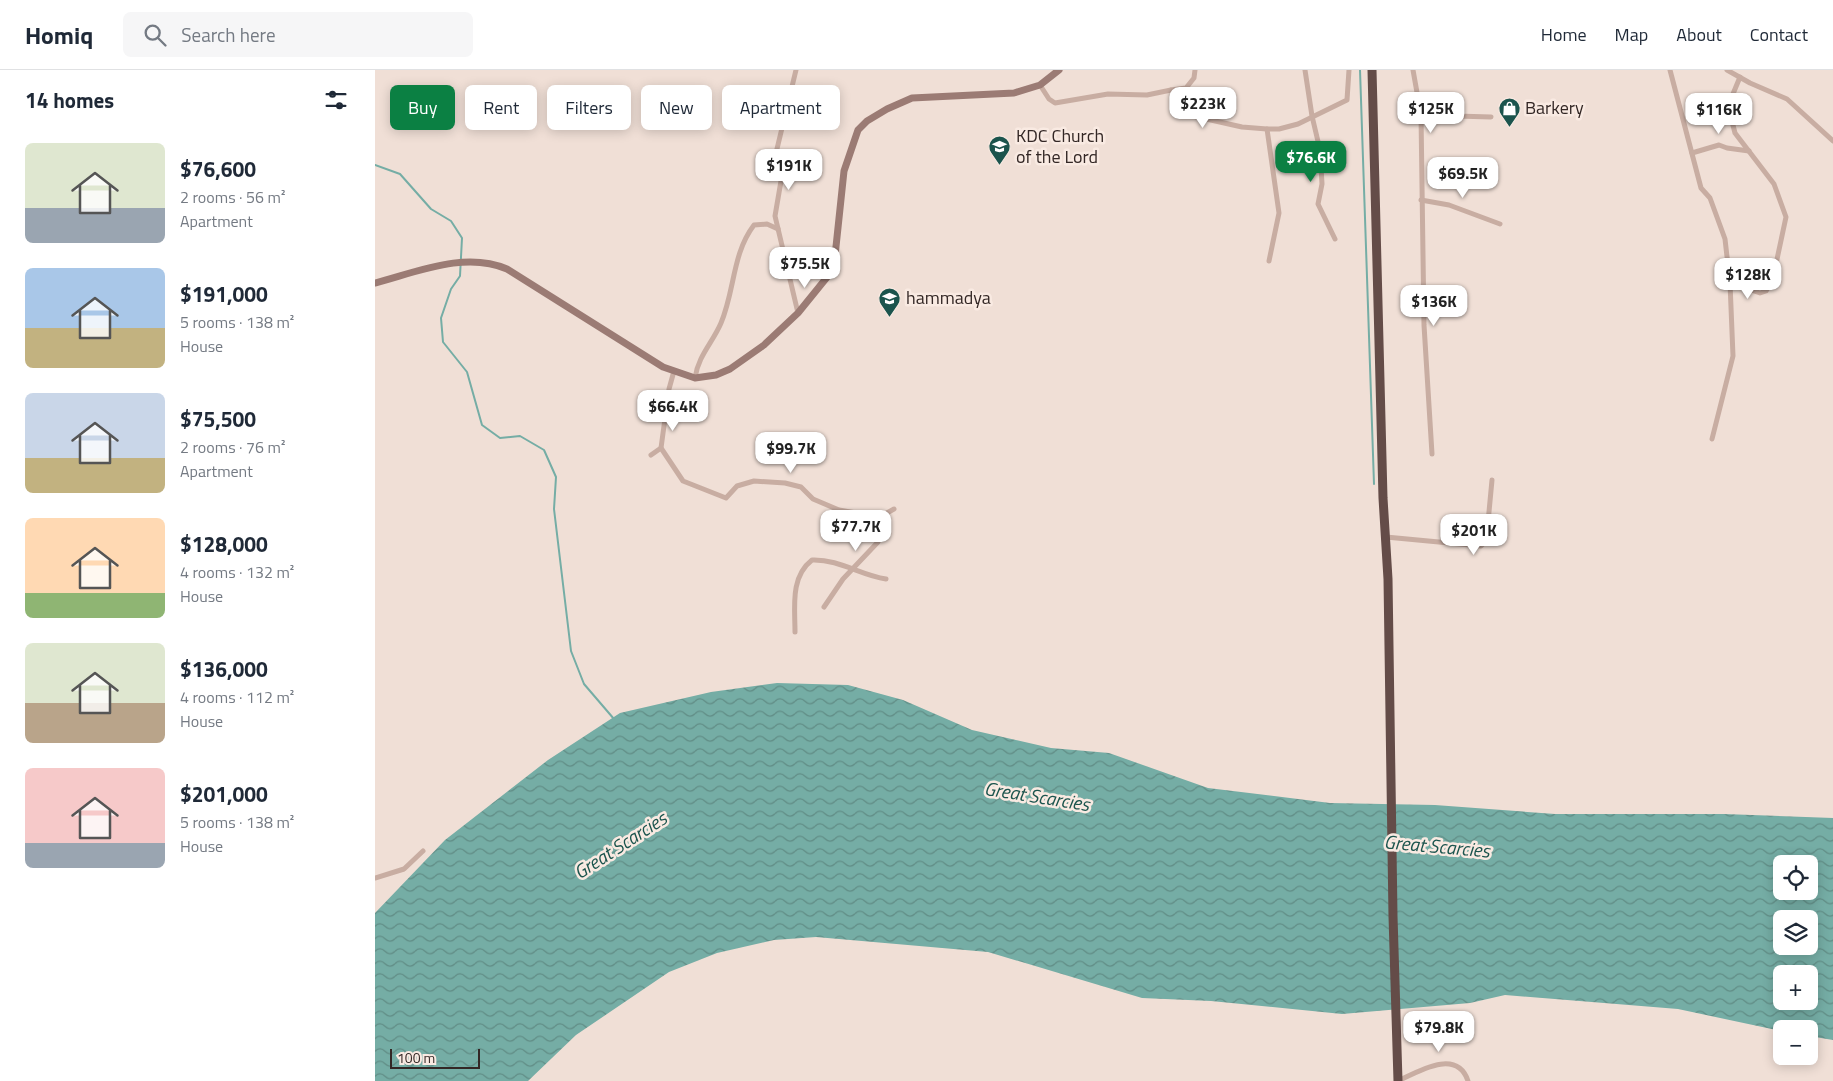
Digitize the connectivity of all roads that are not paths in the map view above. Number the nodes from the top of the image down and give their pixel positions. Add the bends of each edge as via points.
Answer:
1 (796, 70) edge
2 (1059, 70) edge
3 (1195, 70) edge
4 (1305, 70) edge
5 (1349, 70) edge
6 (1372, 70) edge
7 (1413, 70) edge
8 (1670, 70) edge
9 (1727, 70) edge
10 (1740, 76) junction
11 (1040, 85) junction
12 (1171, 90) junction
13 (1421, 115) junction
14 (1312, 116) junction
15 (1491, 117) dead end
16 (1267, 129) junction
17 (1833, 141) edge
18 (1749, 151) junction
19 (1692, 153) junction
20 (1421, 200) junction
21 (1500, 224) dead end
22 (778, 230) junction
23 (1335, 239) dead end
24 (1269, 261) dead end
25 (375, 283) edge
26 (1730, 283) junction
27 (798, 313) junction
28 (674, 371) junction
29 (695, 378) junction
30 (1712, 439) dead end
31 (661, 448) junction
32 (1432, 454) dead end
33 (651, 455) dead end
34 (1492, 480) dead end
35 (894, 509) dead end
36 (885, 514) junction
37 (1386, 537) junction
38 (852, 568) junction
39 (886, 579) dead end
40 (824, 607) dead end
41 (795, 632) dead end
42 (423, 851) dead end
43 (375, 878) edge
44 (1398, 1081) edge
45 (1468, 1081) edge

1 - 22 street via 777,154 781,181 776,201
2 - 11 main road
3 - 12 street via 1194,78 1186,88
4 - 14 street
5 - 14 street via 1347,100
6 - 37 highway
7 - 13 street
8 - 19 street
9 - 10 street
10 - 17 street via 1787,100
10 - 18 street via 1728,106 1735,133
11 - 12 street via 1055,103 1108,94 1147,95
11 - 27 main road via 1014,93 912,98 887,109 858,130 843,171 835,256 828,276
12 - 16 street via 1181,97 1193,116
13 - 15 street
13 - 20 street
14 - 16 street via 1298,124
14 - 23 street via 1320,150 1322,184 1318,204
16 - 24 street via 1279,213
18 - 19 street via 1719,145
18 - 26 street via 1774,184 1786,217 1773,278 1766,291 1759,293
19 - 26 street via 1701,188 1709,198 1725,239
20 - 21 street via 1449,205
20 - 32 street
22 - 27 street
22 - 29 street via 767,224 755,225 746,236 737,257 721,323 703,353
25 - 28 main road via 449,264 486,262 507,268
26 - 30 street via 1733,356
27 - 29 main road via 731,370 716,376
28 - 29 main road
28 - 31 street
31 - 33 street
31 - 36 street via 683,481 726,498 737,486 754,481 785,483 801,487 813,499 839,510
34 - 37 street via 1486,541 1481,546
35 - 36 street
36 - 38 street via 878,542
37 - 44 highway
38 - 39 street
38 - 40 street
38 - 41 street via 824,560 812,560 806,565 796,582
42 - 43 street via 404,869
44 - 45 street via 1437,1063 1454,1065 1466,1074

